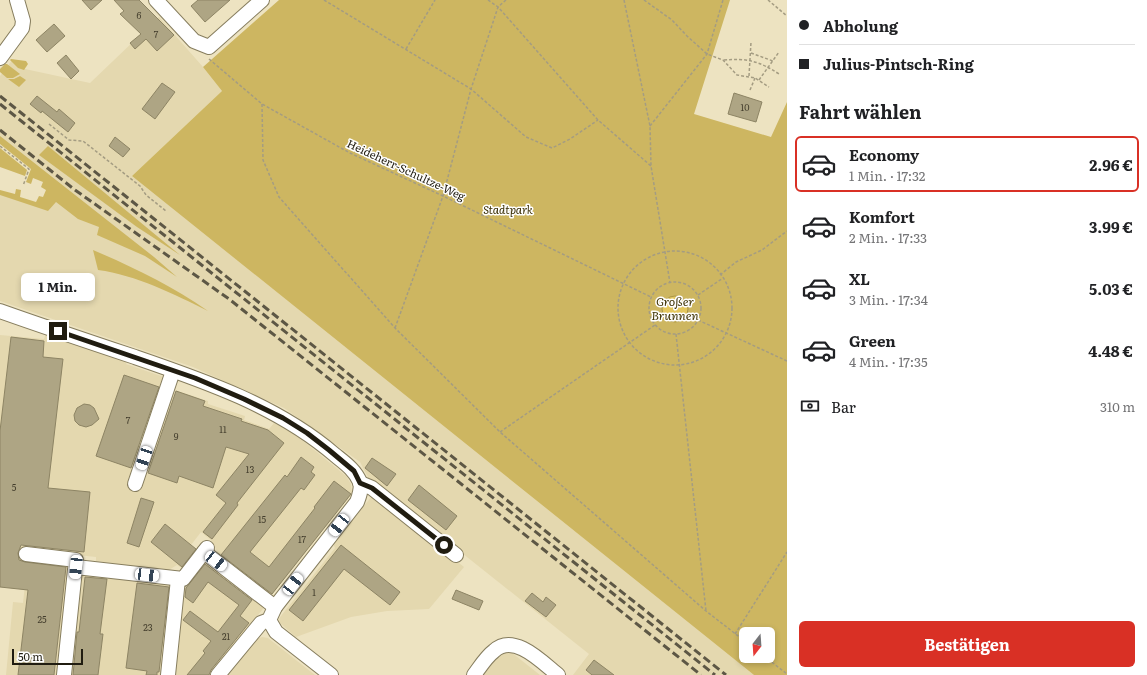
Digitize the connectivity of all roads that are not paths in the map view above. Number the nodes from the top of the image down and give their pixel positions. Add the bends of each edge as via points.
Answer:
1 (16, 0) edge
2 (156, 0) edge
3 (262, 0) edge
4 (2, 54) edge
5 (0, 311) edge
6 (173, 371) junction
7 (360, 483) junction
8 (135, 484) dead end
9 (26, 554) dead end
10 (456, 555) dead end
11 (76, 567) junction
12 (178, 579) junction
13 (272, 613) junction
14 (64, 675) edge
15 (168, 675) edge
16 (218, 675) edge
17 (331, 675) edge
18 (474, 675) edge
19 (558, 675) edge

1 - 4 street via 23,21 22,28
2 - 3 street via 194,41 209,53
5 - 6 street
6 - 7 street via 244,399 297,426 354,471
6 - 8 street
7 - 10 street via 372,488
7 - 13 street via 357,502
9 - 11 street via 76,560
11 - 12 street
11 - 14 street
12 - 13 street via 183,579 205,550
12 - 15 street
13 - 16 street
13 - 17 street via 276,632
18 - 19 street via 494,650 514,645 528,651

